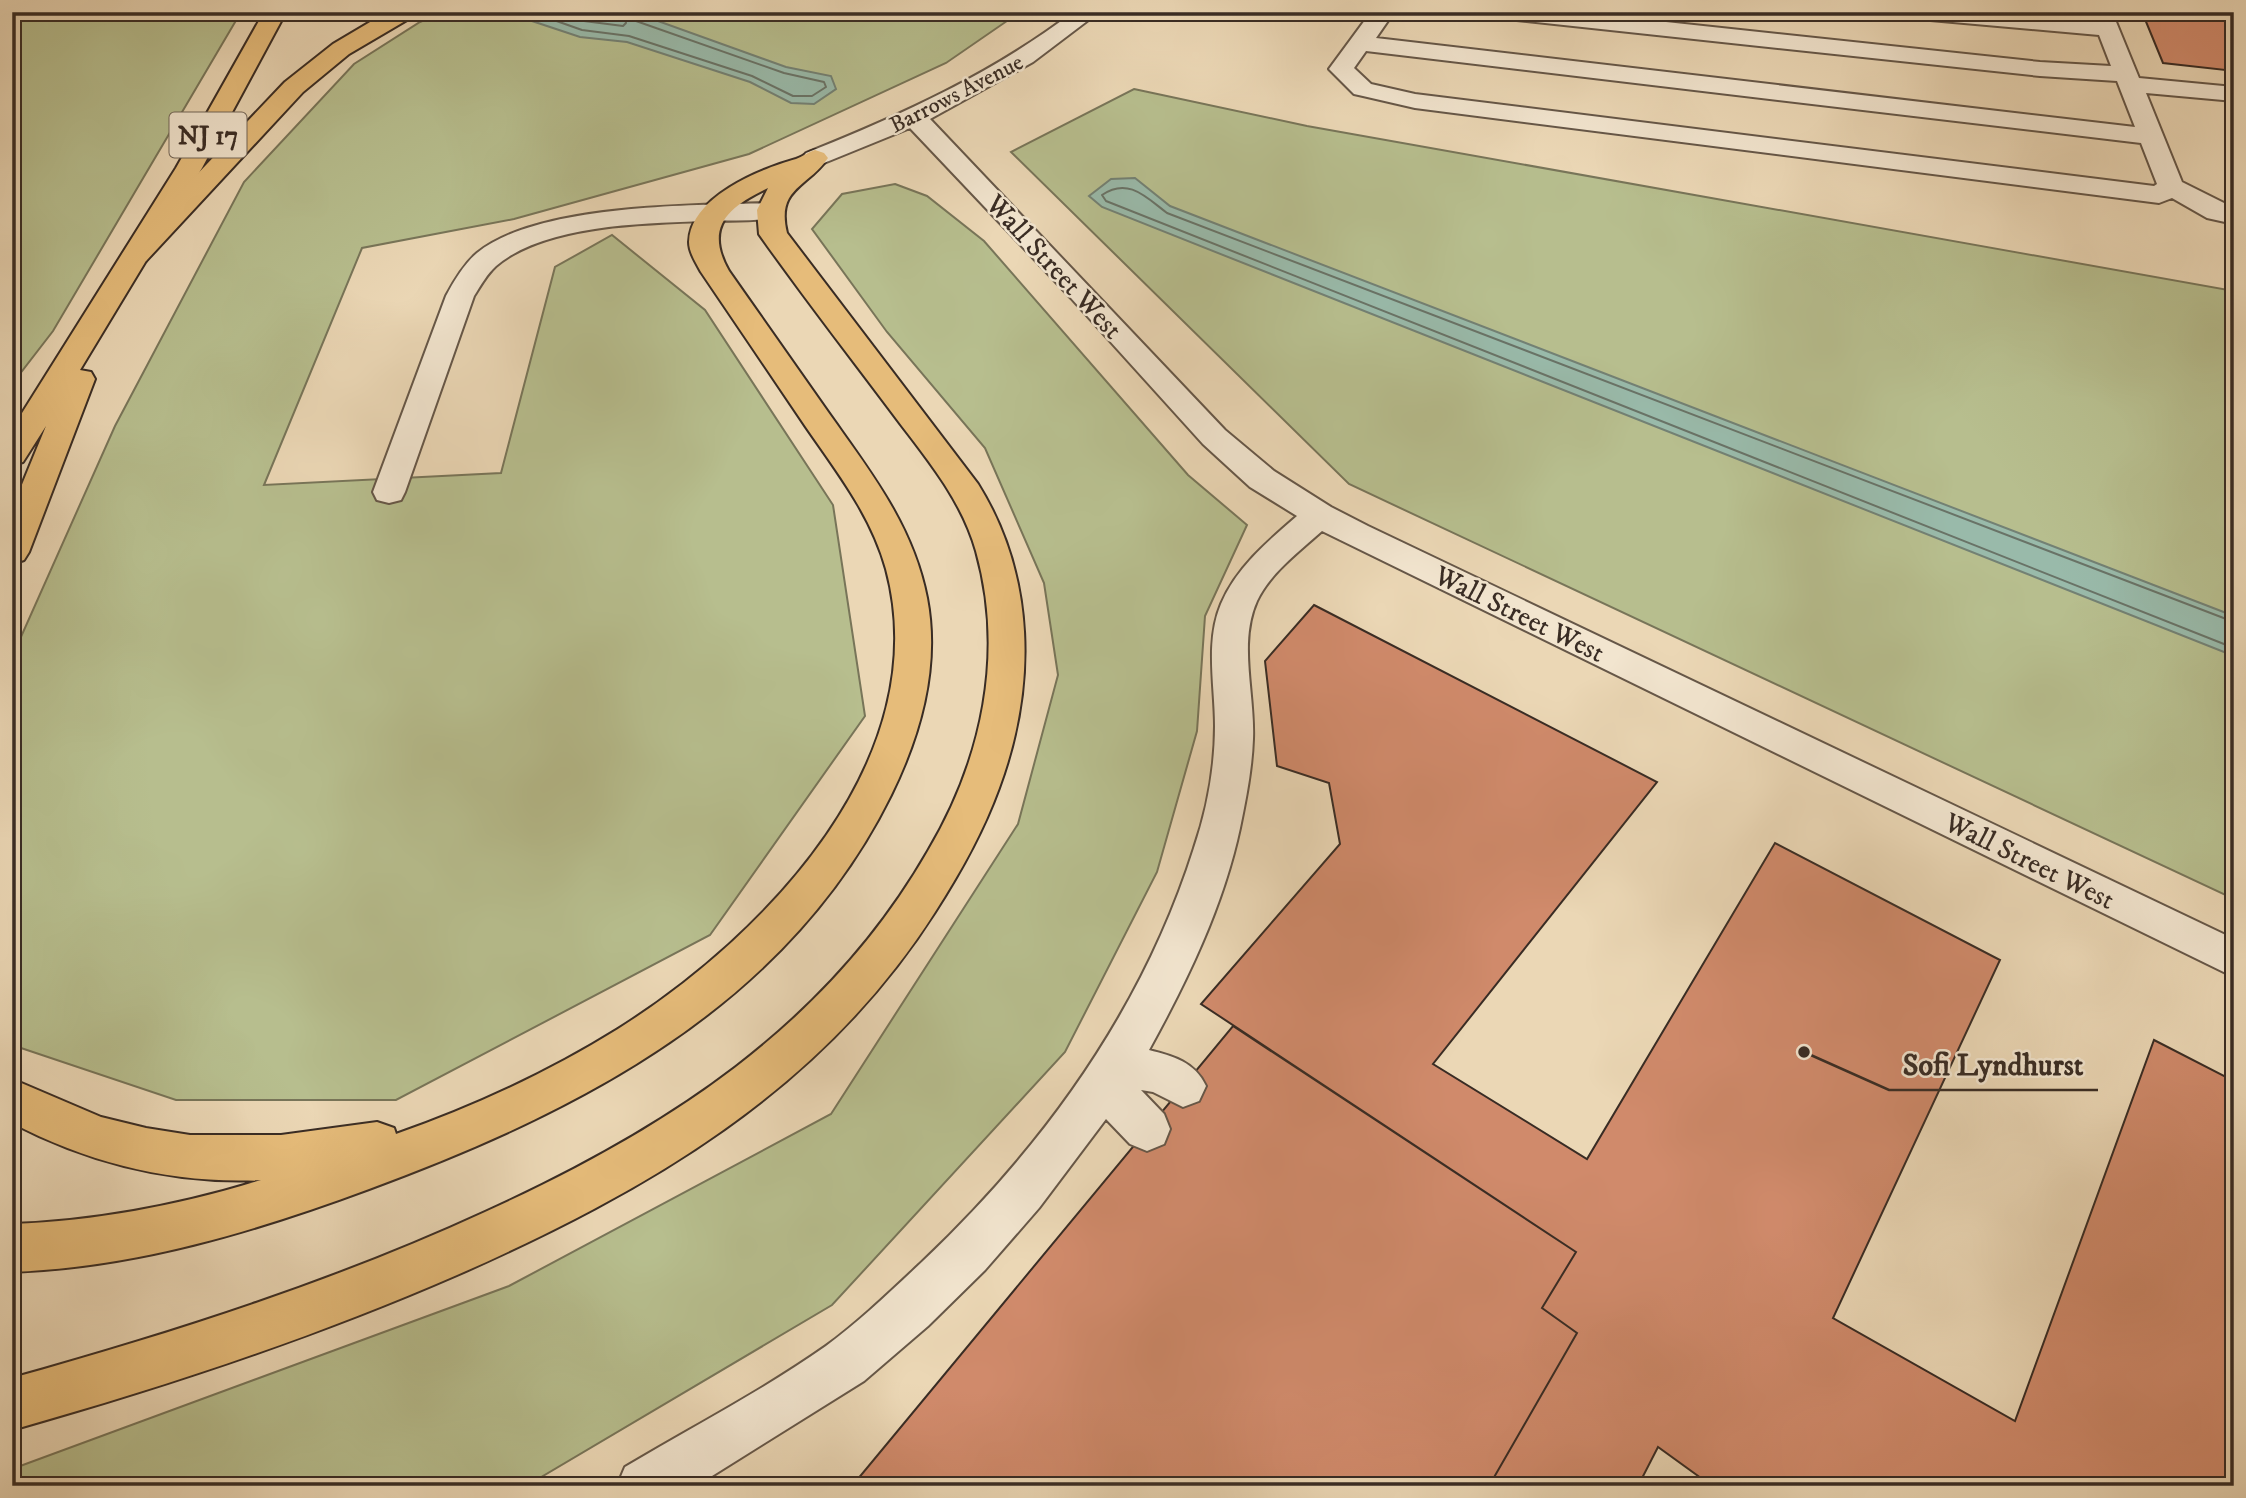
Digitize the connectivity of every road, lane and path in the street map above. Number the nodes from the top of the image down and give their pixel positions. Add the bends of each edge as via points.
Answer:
1 (275, 12) edge
2 (404, 12) edge
3 (1088, 12) edge
4 (1383, 12) edge
5 (1507, 12) edge
6 (1919, 12) edge
7 (2104, 21) edge
8 (1361, 43) junction
9 (2128, 79) junction
10 (2234, 94) edge
11 (914, 117) junction
12 (2151, 137) junction
13 (814, 158) junction
14 (2171, 186) junction
15 (769, 211) junction
16 (712, 213) junction
17 (2234, 216) edge
18 (136, 255) junction
19 (108, 301) junction
20 (12, 455) edge
21 (389, 492) dead end
22 (1319, 515) junction
23 (12, 552) edge
24 (2234, 959) edge
25 (1112, 1072) junction
26 (1182, 1086) dead end
27 (543, 1094) junction
28 (12, 1100) edge
29 (1147, 1129) dead end
30 (12, 1248) edge
31 (12, 1405) edge
32 (643, 1486) edge

1 - 18 main road, NJ 17
2 - 18 main road via 341,49 294,87
3 - 11 street, Barrows Avenue via 1015,65
4 - 8 street
5 - 9 street
6 - 7 street
7 - 9 street
8 - 12 street
8 - 14 street via 1341,69 1363,89 1415,101 2159,195
9 - 10 street
9 - 12 street
11 - 13 street, Barrows Avenue
11 - 22 street, Wall Street West via 1214,437 1262,479
12 - 14 street
13 - 15 main road via 785,184
13 - 16 main road via 730,198
14 - 17 street via 2217,212
15 - 16 street
15 - 31 main road via 773,234 958,479 983,524 1002,584 1009,666 992,758 972,808 917,907 846,994 767,1070 719,1109 586,1189 405,1273 313,1309
16 - 21 street via 578,226 520,240 492,255 471,275 460,296
16 - 27 main road via 704,226 703,242 715,272 859,478 892,534 903,565 914,630 906,707 876,787 855,825 829,864 770,933 696,1002 598,1066
18 - 19 main road, NJ 17
19 - 20 main road, NJ 17
19 - 23 main road
22 - 24 street, Wall Street West
22 - 25 street via 1258,573 1238,605 1231,643 1234,740 1216,843 1180,948
25 - 26 street via 1156,1070
25 - 29 street via 1124,1107
25 - 32 street via 1039,1171 916,1303 850,1360
27 - 28 main road via 387,1142 315,1155 244,1160 136,1150 50,1122
27 - 30 main road via 388,1160 236,1210 106,1240

